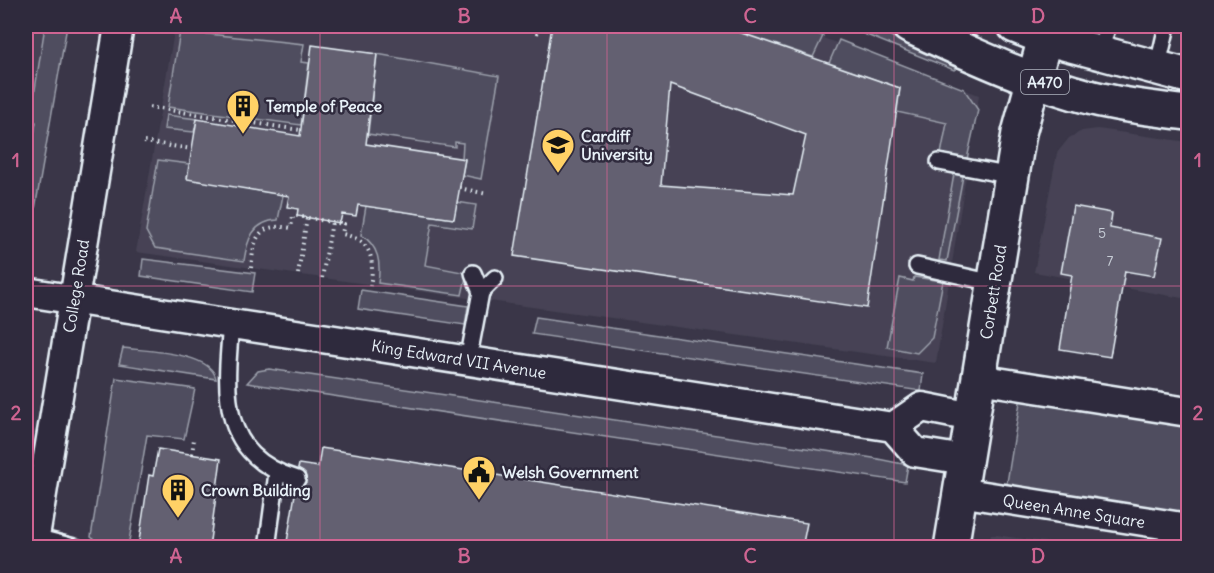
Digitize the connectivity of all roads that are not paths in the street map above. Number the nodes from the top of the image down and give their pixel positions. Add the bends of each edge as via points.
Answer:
1 (119, 26) edge
2 (909, 26) edge
3 (1015, 26) edge
4 (1167, 26) edge
5 (1046, 38) junction
6 (1103, 39) edge
7 (1157, 69) junction
8 (1188, 76) edge
9 (1032, 77) junction
10 (1188, 113) edge
11 (939, 162) dead end
12 (1012, 176) junction
13 (917, 267) dead end
14 (473, 273) dead end
15 (495, 278) dead end
16 (994, 283) junction
17 (26, 292) edge
18 (481, 292) junction
19 (74, 299) junction
20 (231, 324) junction
21 (468, 361) junction
22 (978, 379) junction
23 (1188, 412) edge
24 (972, 417) junction
25 (893, 427) junction
26 (965, 460) junction
27 (277, 473) junction
28 (297, 479) dead end
29 (959, 492) junction
30 (1188, 528) edge
31 (34, 542) edge
32 (78, 548) edge
33 (267, 548) edge
34 (951, 548) edge

1 - 19 street, College Road
2 - 9 street, A470
3 - 5 street, A470
4 - 7 lane
5 - 6 street, A470
5 - 9 street, Corbett Road
6 - 7 street, A470
7 - 8 street, A470
9 - 10 street, A470 via 1096,99
9 - 12 street, Corbett Road
11 - 12 lane
12 - 16 street, Corbett Road
13 - 16 lane
14 - 18 lane
15 - 18 lane
16 - 22 street, Corbett Road
17 - 19 street, King Edward VII Avenue
18 - 21 lane
19 - 20 street, King Edward VII Avenue
19 - 31 street, College Road
20 - 21 street, King Edward VII Avenue
20 - 27 lane via 226,385 234,429 253,453
21 - 25 street, King Edward VII Avenue
22 - 23 street
22 - 24 street, Corbett Road
24 - 25 street via 922,407
24 - 26 street, Corbett Road
25 - 26 street via 915,452
26 - 29 street, Corbett Road
27 - 28 lane
27 - 33 lane
29 - 30 street, Queen Anne Square
29 - 34 street, Corbett Road
31 - 32 lane

